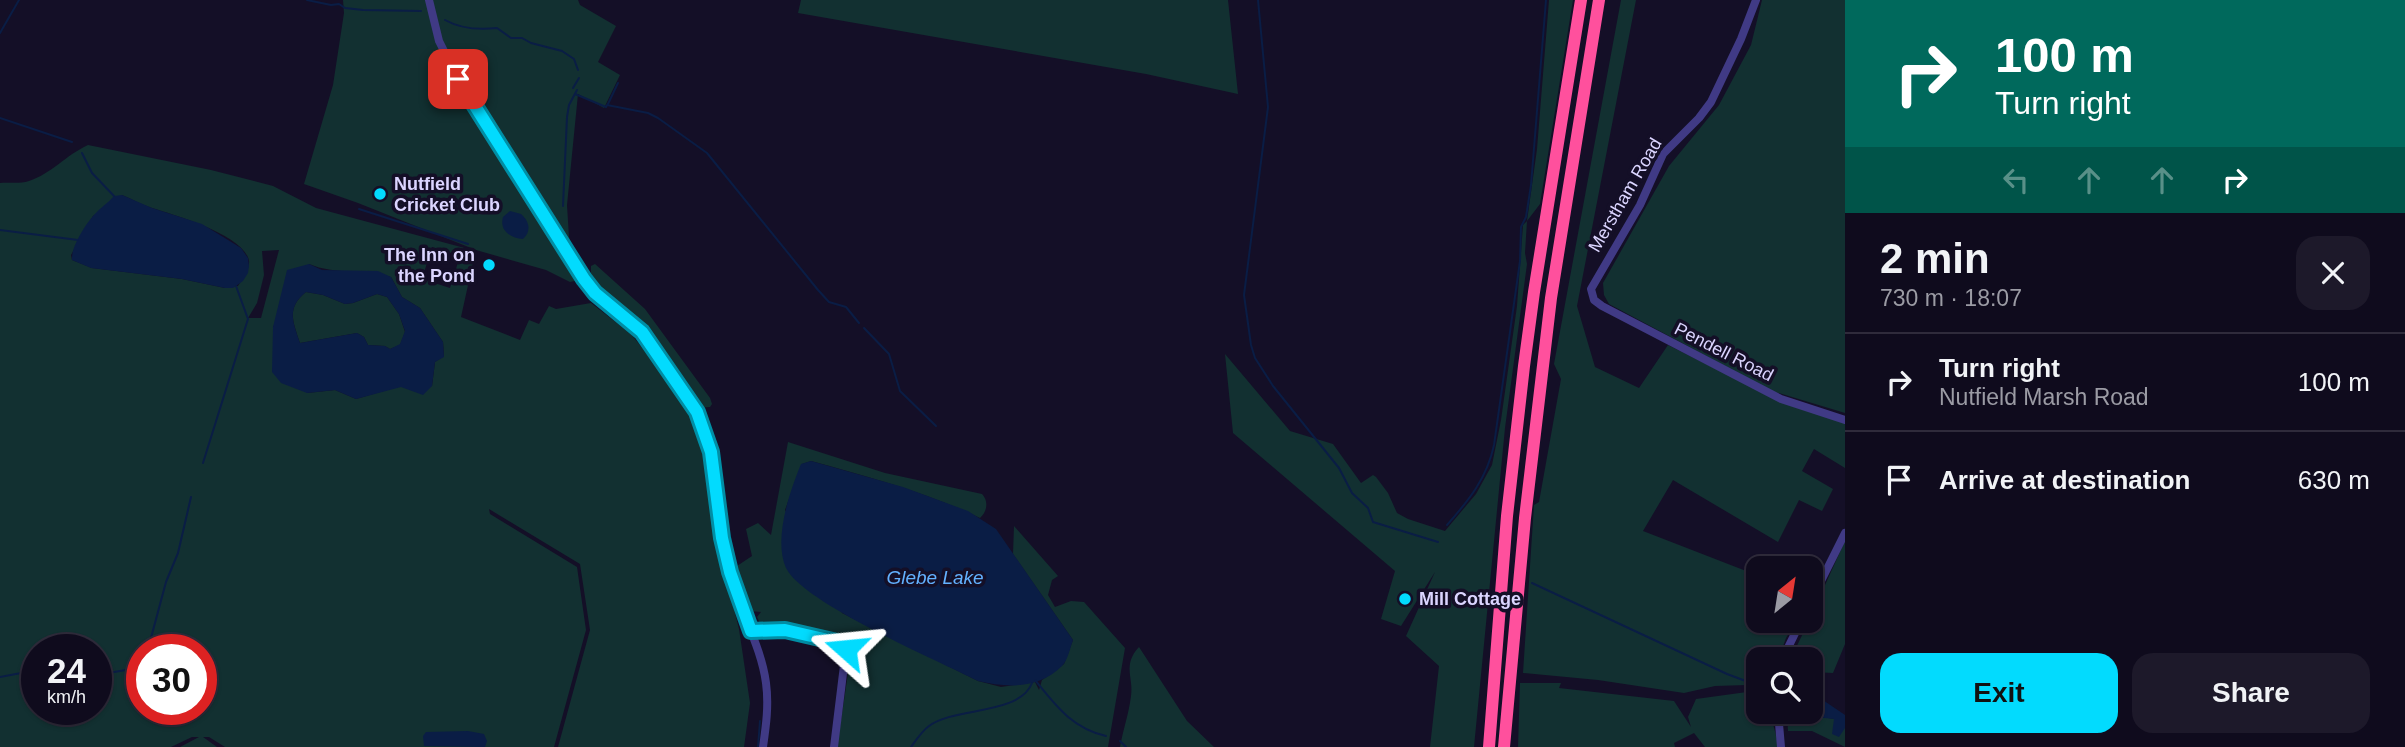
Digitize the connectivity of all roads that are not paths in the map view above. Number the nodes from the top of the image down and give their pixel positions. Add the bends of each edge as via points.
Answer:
1 (429, 0) edge
2 (1581, 0) edge
3 (1599, 0) edge
4 (1756, 0) edge
5 (1594, 300) joint
6 (1845, 420) edge
7 (1845, 533) edge
8 (1824, 575) edge
9 (751, 631) junction
10 (1779, 724) edge
11 (763, 747) edge
12 (834, 747) edge
13 (1489, 747) edge
14 (1504, 747) edge
15 (1782, 747) edge

1 - 9 street via 439,41 458,79 584,279 642,332 697,412 711,452 730,572
2 - 13 highway via 1524,366
3 - 14 highway via 1551,298
4 - 5 street, Merstham Road via 1711,102 1663,154 1640,205 1591,289
5 - 6 street, Pendell Road via 1781,399
7 - 8 street
9 - 11 street via 767,684
9 - 12 street via 785,630 837,642 846,649
10 - 15 street

